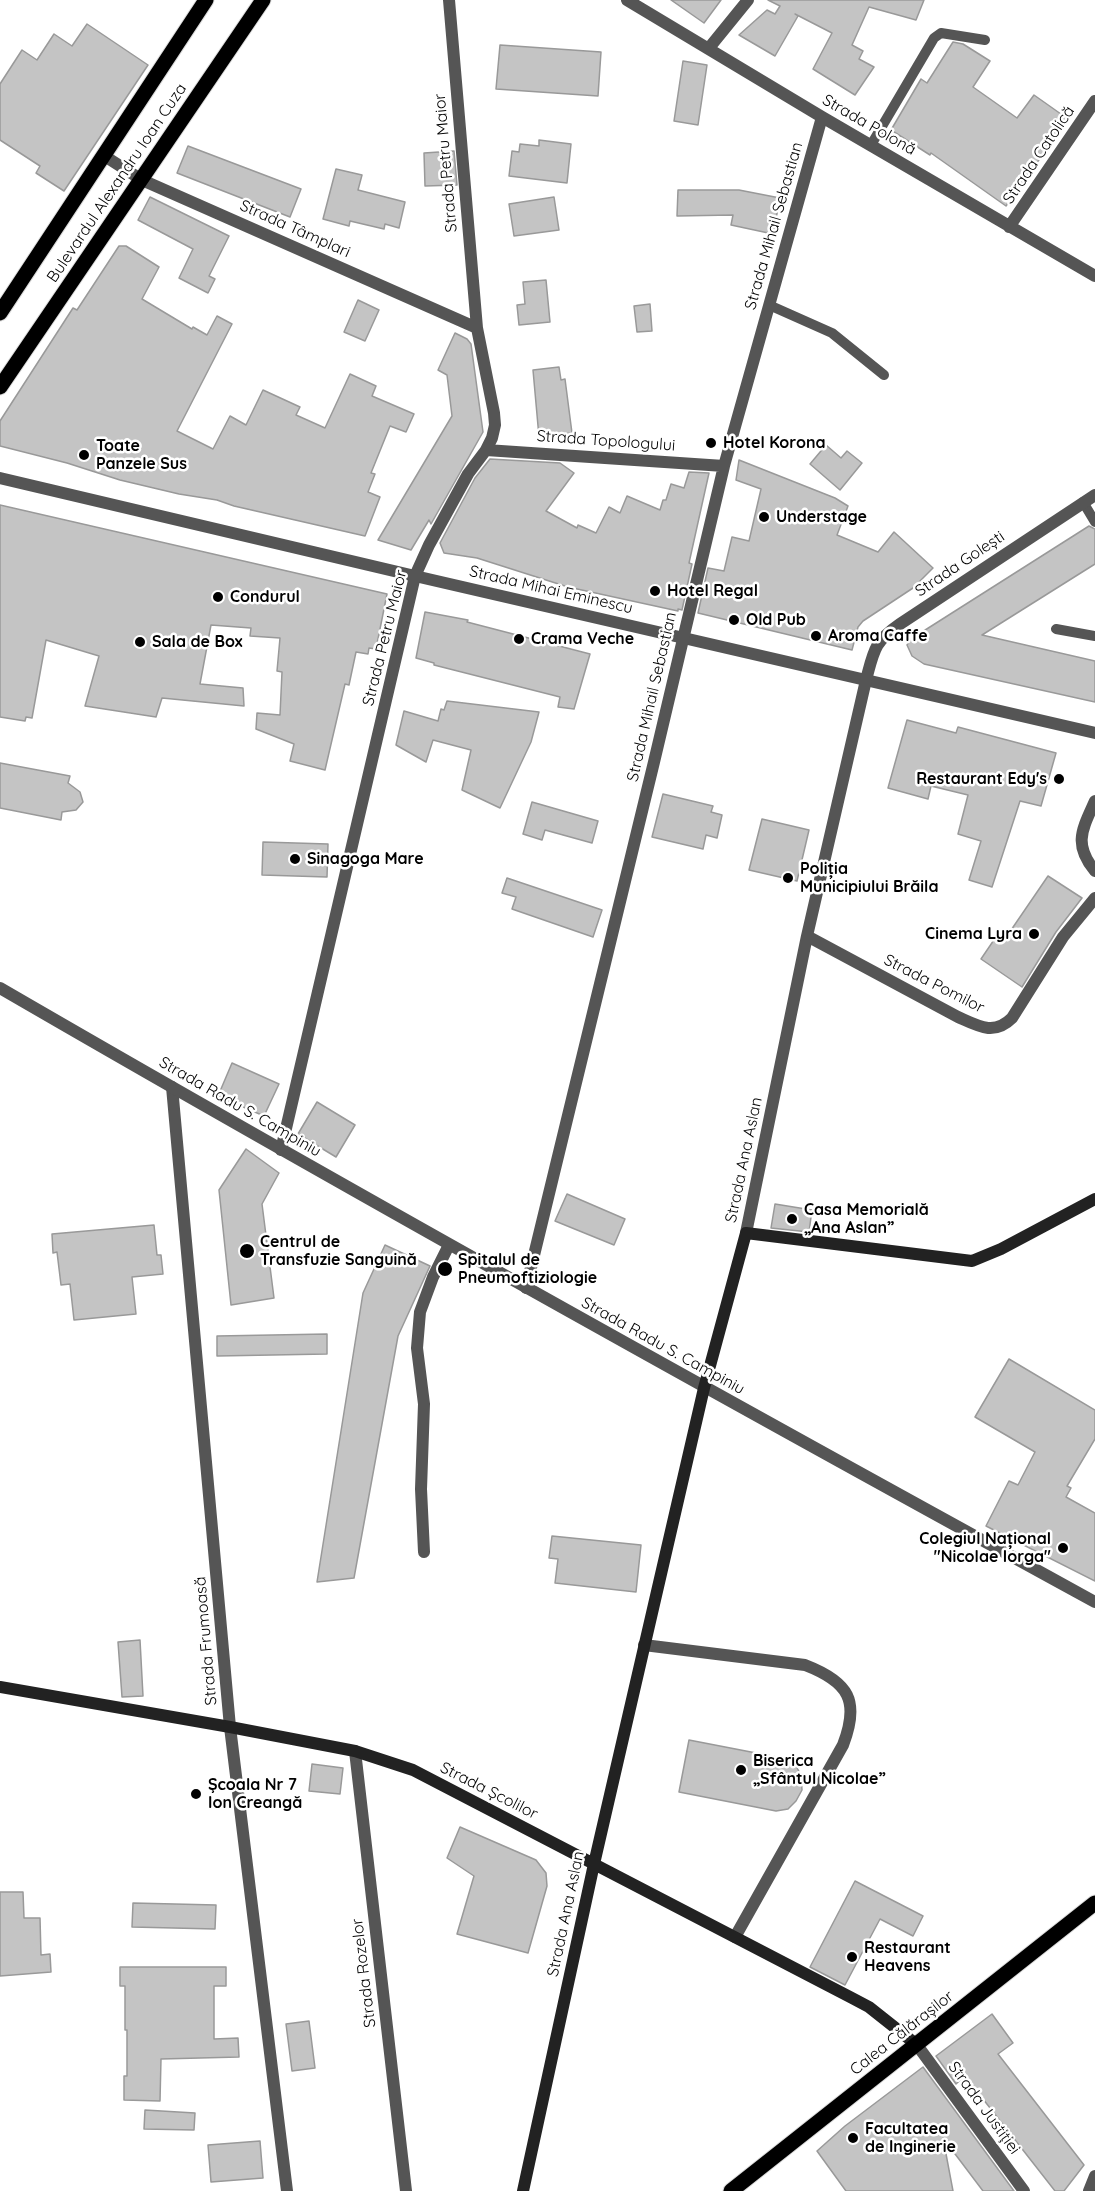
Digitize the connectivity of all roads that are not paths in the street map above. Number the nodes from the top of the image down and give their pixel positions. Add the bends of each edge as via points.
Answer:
1 (206, 0) edge
2 (263, 0) edge
3 (449, 0) edge
4 (627, 0) edge
5 (747, 0) edge
6 (986, 40) dead end
7 (709, 48) junction
8 (1095, 101) edge
9 (822, 117) junction
10 (871, 145) junction
11 (103, 155) junction
12 (142, 180) junction
13 (1010, 226) junction
14 (1095, 276) edge
15 (769, 305) junction
16 (0, 313) edge
17 (477, 328) junction
18 (884, 375) dead end
19 (0, 387) edge
20 (486, 450) junction
21 (724, 466) junction
22 (0, 478) edge
23 (1095, 495) edge
24 (1083, 502) junction
25 (1095, 522) edge
26 (416, 576) junction
27 (1056, 629) dead end
28 (1095, 636) edge
29 (682, 637) junction
30 (866, 680) junction
31 (1095, 733) edge
32 (1095, 801) edge
33 (1095, 871) edge
34 (1095, 898) edge
35 (807, 936) junction
36 (0, 988) edge
37 (172, 1087) junction
38 (281, 1150) junction
39 (1095, 1199) edge
40 (747, 1233) junction
41 (449, 1245) junction
42 (526, 1288) junction
43 (704, 1388) junction
44 (424, 1552) dead end
45 (1095, 1602) edge
46 (644, 1645) junction
47 (0, 1687) edge
48 (230, 1726) junction
49 (355, 1751) junction
50 (594, 1864) junction
51 (1095, 1903) edge
52 (735, 1937) junction
53 (918, 2044) junction
54 (1095, 2176) edge
55 (287, 2191) edge
56 (406, 2191) edge
57 (523, 2191) edge
58 (731, 2191) edge
59 (1024, 2191) edge
60 (1089, 2191) edge

1 - 11 main road, Bulevardul Alexandru Ioan Cuza
2 - 12 main road, Bulevardul Alexandru Ioan Cuza
3 - 17 street, Strada Petru Maior
4 - 7 street, Strada Polonă
5 - 7 street
6 - 10 lane via 941,33 934,38
7 - 9 street, Strada Polonă
8 - 13 street, Strada Catolică
9 - 10 street, Strada Polonă
9 - 15 street, Strada Mihail Sebastian
10 - 13 street, Strada Polonă
11 - 12 street, Strada Tâmplari
11 - 16 main road, Bulevardul Alexandru Ioan Cuza
12 - 17 street, Strada Tâmplari
12 - 19 main road, Bulevardul Alexandru Ioan Cuza
13 - 14 street, Strada Polonă
15 - 18 lane via 832,333
15 - 21 street, Strada Mihail Sebastian
17 - 20 street, Strada Petru Maior via 494,413 494,433
20 - 21 street, Strada Topologului
20 - 26 street, Strada Petru Maior via 429,544
21 - 29 street, Strada Mihail Sebastian
22 - 26 street, Strada Mihai Eminescu
23 - 24 street, Strada Golești
24 - 25 lane
24 - 30 street, Strada Golești via 886,634 876,647
26 - 29 street, Strada Mihai Eminescu
26 - 38 street, Strada Petru Maior
27 - 28 lane
29 - 30 street, Strada Mihai Eminescu
29 - 42 street, Strada Mihail Sebastian
30 - 31 street, Strada Mihai Eminescu
30 - 35 street, Strada Ana Aslan
32 - 33 street via 1081,841 1084,858
34 - 35 street, Strada Pomilor via 1063,937 1012,1018 1005,1026 996,1028 969,1022
35 - 40 street, Strada Ana Aslan
36 - 37 street, Strada Radu S. Campiniu
37 - 38 street, Strada Radu S. Campiniu
37 - 48 street, Strada Frumoasă
38 - 41 street, Strada Radu S. Campiniu
39 - 40 main road via 972,1261
40 - 43 main road, Strada Ana Aslan
41 - 42 street, Strada Radu S. Campiniu
41 - 44 street via 420,1312 417,1348 424,1404
42 - 43 street, Strada Radu S. Campiniu
43 - 45 street, Strada Radu S. Campiniu
43 - 46 main road, Strada Ana Aslan
46 - 50 main road, Strada Ana Aslan
46 - 52 street via 805,1665 824,1672 843,1687 851,1703 850,1725 843,1745
47 - 48 main road, Strada Școlilor
48 - 49 main road, Strada Școlilor
48 - 55 street, Strada Frumoasă
49 - 50 main road, Strada Școlilor via 413,1770
49 - 56 street, Strada Rozelor
50 - 52 main road, Strada Școlilor
50 - 57 main road, Strada Ana Aslan
51 - 53 main road, Calea Călărașilor
52 - 53 main road, Strada Școlilor via 869,2007
53 - 58 main road, Calea Călărașilor
53 - 59 street, Strada Justiției
54 - 60 street

